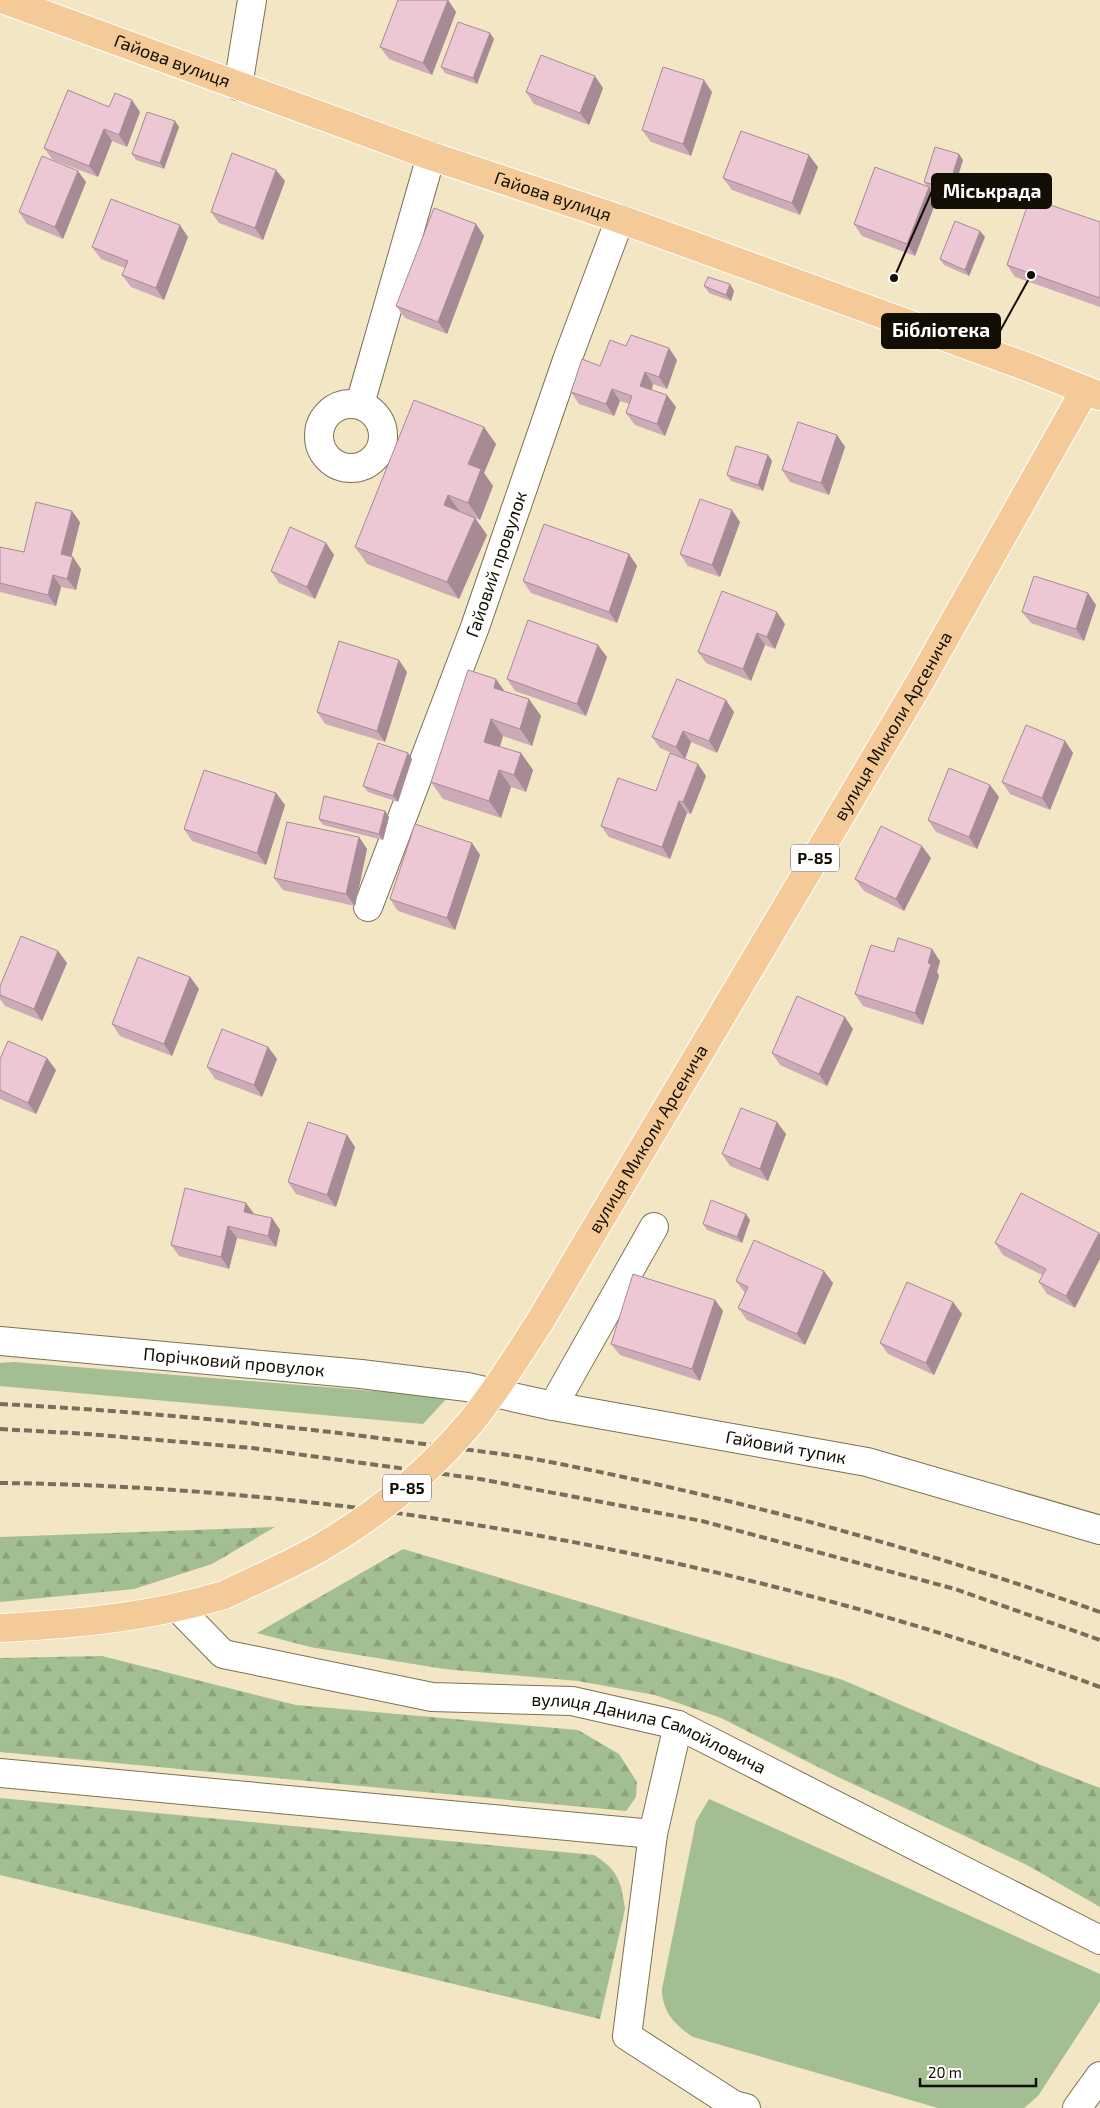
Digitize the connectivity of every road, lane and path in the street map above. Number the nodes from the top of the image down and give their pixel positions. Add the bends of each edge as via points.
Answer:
1 (6, 0) edge
2 (252, 0) edge
3 (238, 86) junction
4 (431, 156) junction
5 (620, 220) junction
6 (1092, 393) edge
7 (360, 404) dead end
8 (368, 907) dead end
9 (654, 1227) dead end
10 (0, 1341) edge
11 (467, 1388) joint
12 (553, 1406) junction
13 (1100, 1530) edge
14 (179, 1609) junction
15 (0, 1628) edge
16 (678, 1726) junction
17 (0, 1773) edge
18 (653, 1834) junction
19 (1100, 1940) edge
20 (1100, 2076) edge
21 (738, 2107) edge
22 (1077, 2108) edge

1 - 3 main road, Гайова вулиця
2 - 3 street
3 - 4 main road, Гайова вулиця
4 - 5 main road, Гайова вулиця
4 - 7 street
5 - 6 main road, Гайова вулиця
5 - 8 street, Гайовий провулок via 567,360 475,627
6 - 14 main road, вулиця Миколи Арсенича / Р-85, bridge via 539,1323 472,1421 403,1491 362,1522 321,1547 224,1595
9 - 12 street
10 - 11 street, Порічковий провулок via 360,1374
11 - 12 street, Гайовий тупик
12 - 13 street, Гайовий тупик via 867,1462
14 - 15 main road, вулиця Миколи Арсенича / Р-85 via 70,1624
14 - 16 street, вулиця Данила Самойловича via 223,1654 432,1697 572,1701
16 - 18 street
16 - 19 street, вулиця Данила Самойловича
17 - 18 street
18 - 21 street via 628,2036
20 - 22 street

